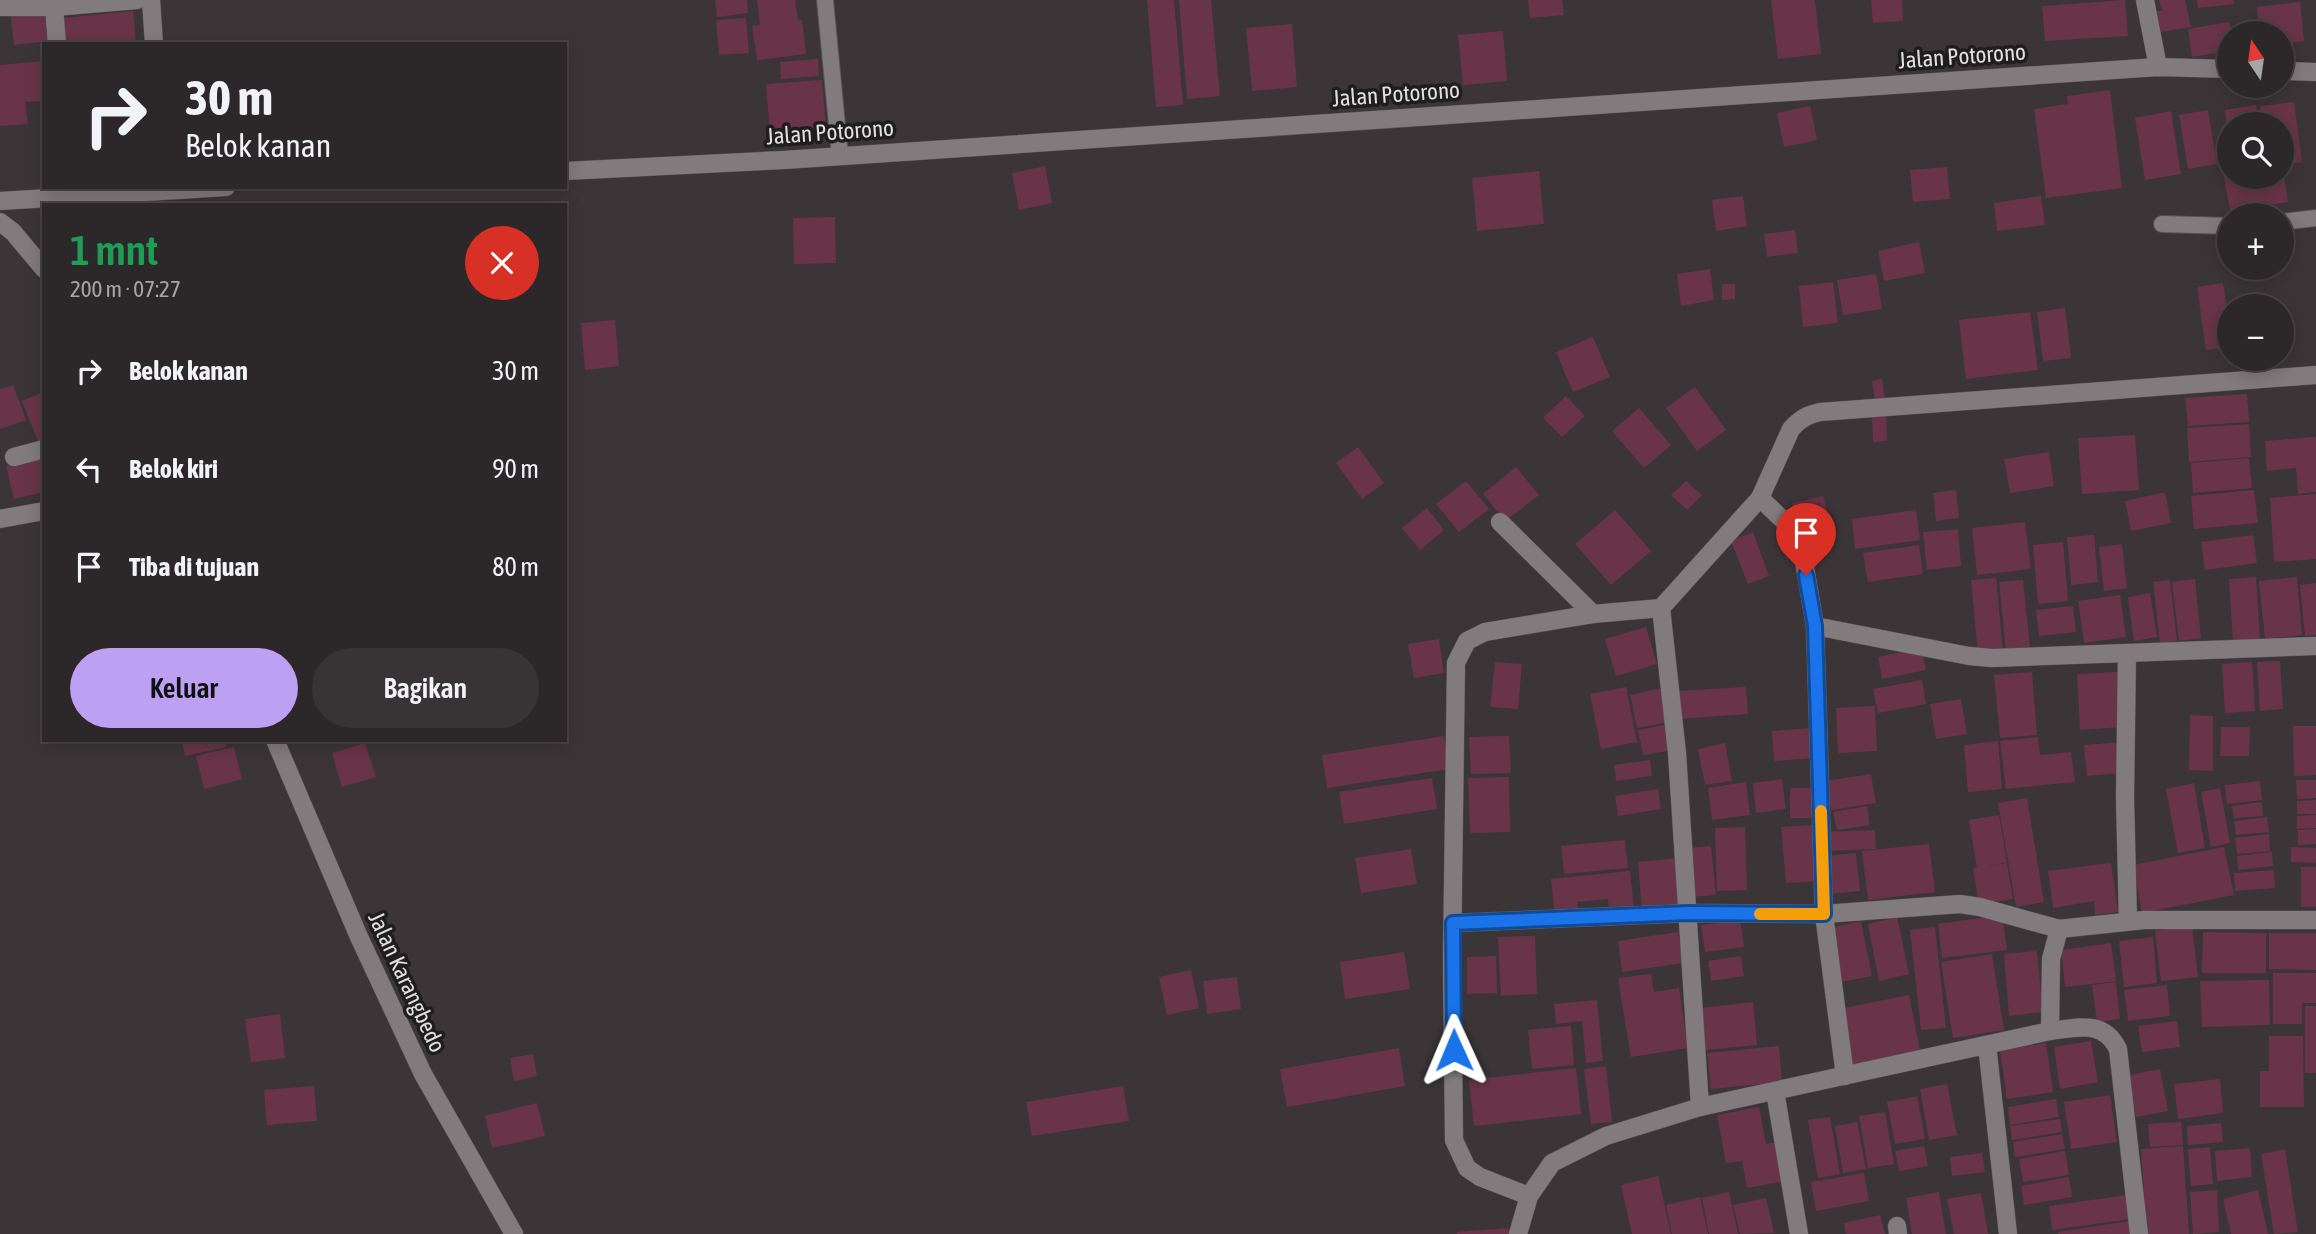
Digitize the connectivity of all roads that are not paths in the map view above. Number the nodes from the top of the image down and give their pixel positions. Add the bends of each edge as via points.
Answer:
1 (137, 0) edge
2 (151, 0) edge
3 (825, 0) edge
4 (2145, 0) edge
5 (0, 7) edge
6 (54, 7) junction
7 (57, 42) edge
8 (154, 42) edge
9 (2158, 67) junction
10 (2217, 69) edge
11 (2294, 71) edge
12 (2316, 72) edge
13 (840, 156) junction
14 (567, 171) edge
15 (203, 189) edge
16 (70, 192) edge
17 (157, 193) edge
18 (0, 201) edge
19 (2316, 218) edge
20 (2294, 221) edge
21 (0, 222) edge
22 (2162, 224) dead end
23 (2217, 226) edge
24 (42, 267) edge
25 (2316, 375) edge
26 (42, 450) edge
27 (15, 457) dead end
28 (1760, 498) junction
29 (42, 512) edge
30 (0, 519) edge
31 (1500, 522) dead end
32 (1661, 608) junction
33 (1593, 614) junction
34 (1815, 626) junction
35 (2316, 646) edge
36 (2127, 653) junction
37 (276, 742) edge
38 (1689, 913) junction
39 (1824, 914) junction
40 (2316, 920) edge
41 (2128, 921) junction
42 (1453, 923) junction
43 (2059, 929) junction
44 (2050, 1031) junction
45 (1987, 1045) junction
46 (1845, 1076) junction
47 (1775, 1091) junction
48 (1700, 1107) junction
49 (1529, 1196) junction
50 (514, 1234) edge
51 (1518, 1234) edge
52 (1799, 1234) edge
53 (2008, 1234) edge
54 (2139, 1234) edge

1 - 6 street
2 - 8 street
3 - 13 lane
4 - 9 street
5 - 6 street
6 - 7 street
9 - 10 street, Jalan Potorono
9 - 13 street, Jalan Potorono
11 - 12 street
13 - 14 street, Jalan Potorono
15 - 17 street
16 - 17 street
16 - 18 street
19 - 20 lane
21 - 24 street
22 - 23 lane
25 - 28 street via 1820,412 1791,429
26 - 27 street
28 - 32 street
28 - 34 street via 1797,538
29 - 30 street
31 - 33 street
32 - 33 street
32 - 38 street
33 - 42 street via 1485,632 1467,641 1456,663
34 - 36 street via 1969,656
34 - 39 street
35 - 36 street
36 - 41 street
37 - 50 street, Jalan Karangbedo via 423,1074
38 - 39 street
38 - 42 street
38 - 48 street
39 - 43 street via 1970,904
39 - 46 street
40 - 41 street
41 - 43 street
42 - 49 street via 1454,1140 1467,1168
43 - 44 street via 2051,959
44 - 45 street
44 - 54 street via 2092,1027 2104,1031 2118,1049
45 - 46 street
45 - 53 street
46 - 47 street
47 - 48 street
47 - 52 street
48 - 49 street via 1586,1145 1552,1163
49 - 51 street

